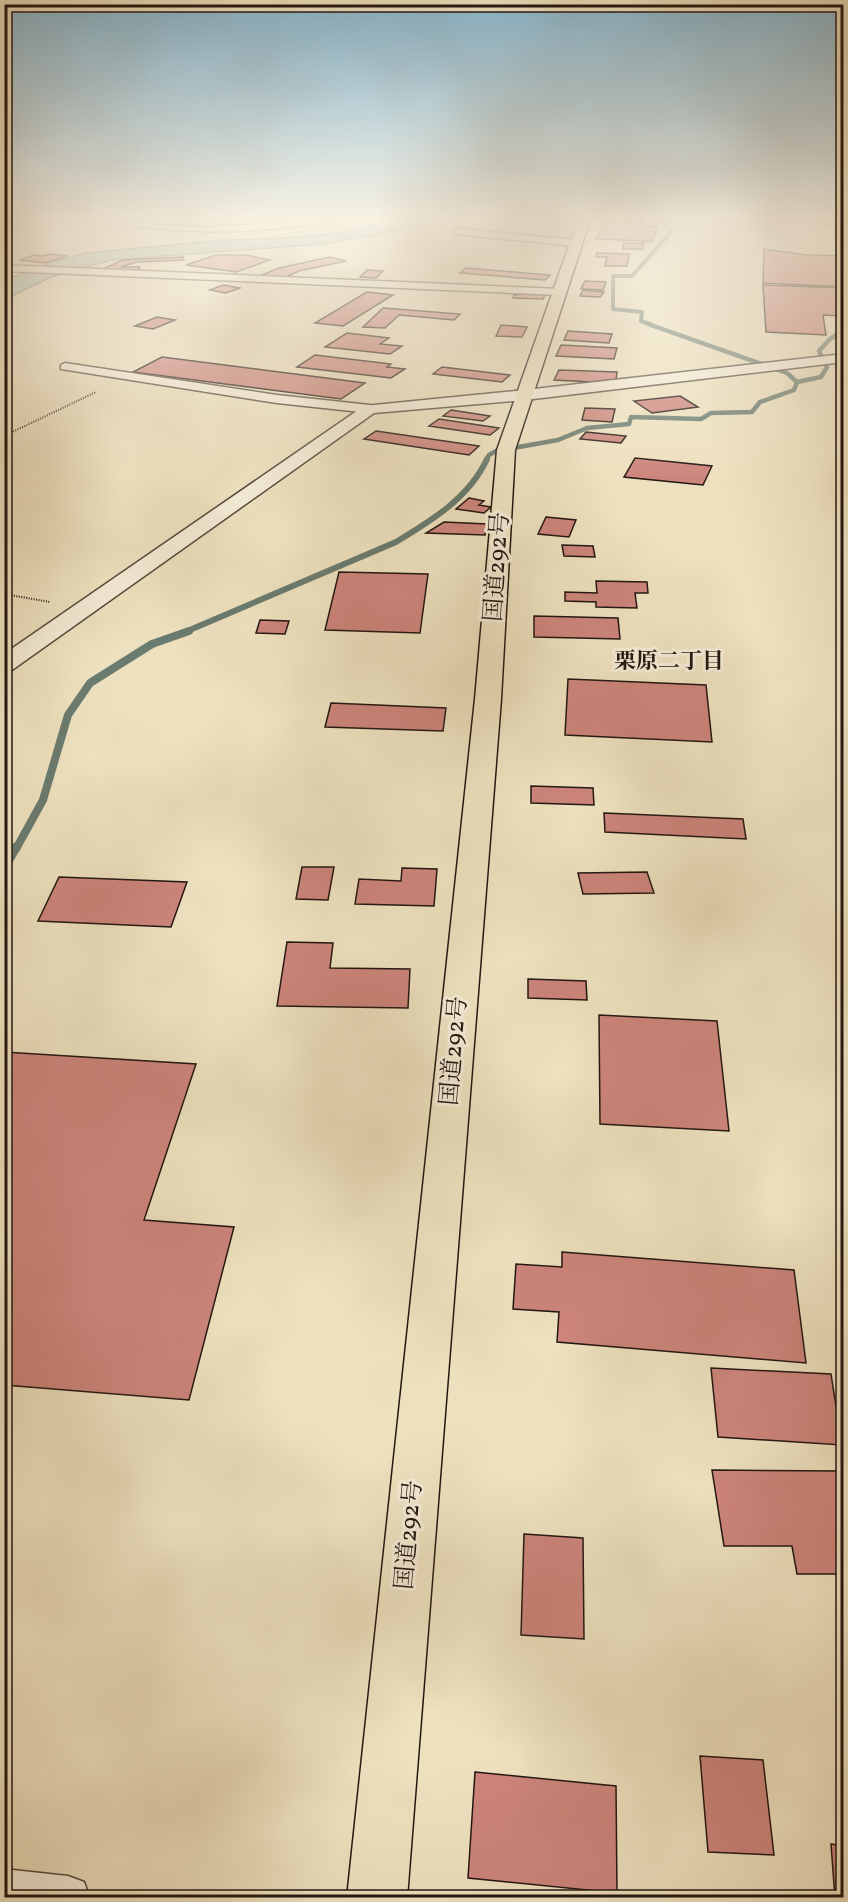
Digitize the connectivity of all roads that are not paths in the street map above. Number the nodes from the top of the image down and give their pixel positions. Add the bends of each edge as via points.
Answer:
1 (556, 306) edge
2 (843, 358) edge
3 (66, 367) dead end
4 (525, 394) junction
5 (370, 409) junction
6 (4, 665) edge
7 (4, 1891) edge
8 (68, 1898) edge
9 (376, 1898) edge

1 - 4 highway, 国道292号
2 - 4 street
3 - 5 street
4 - 5 street
4 - 9 highway, 国道292号 via 506,450 486,723
5 - 6 street
7 - 8 street

